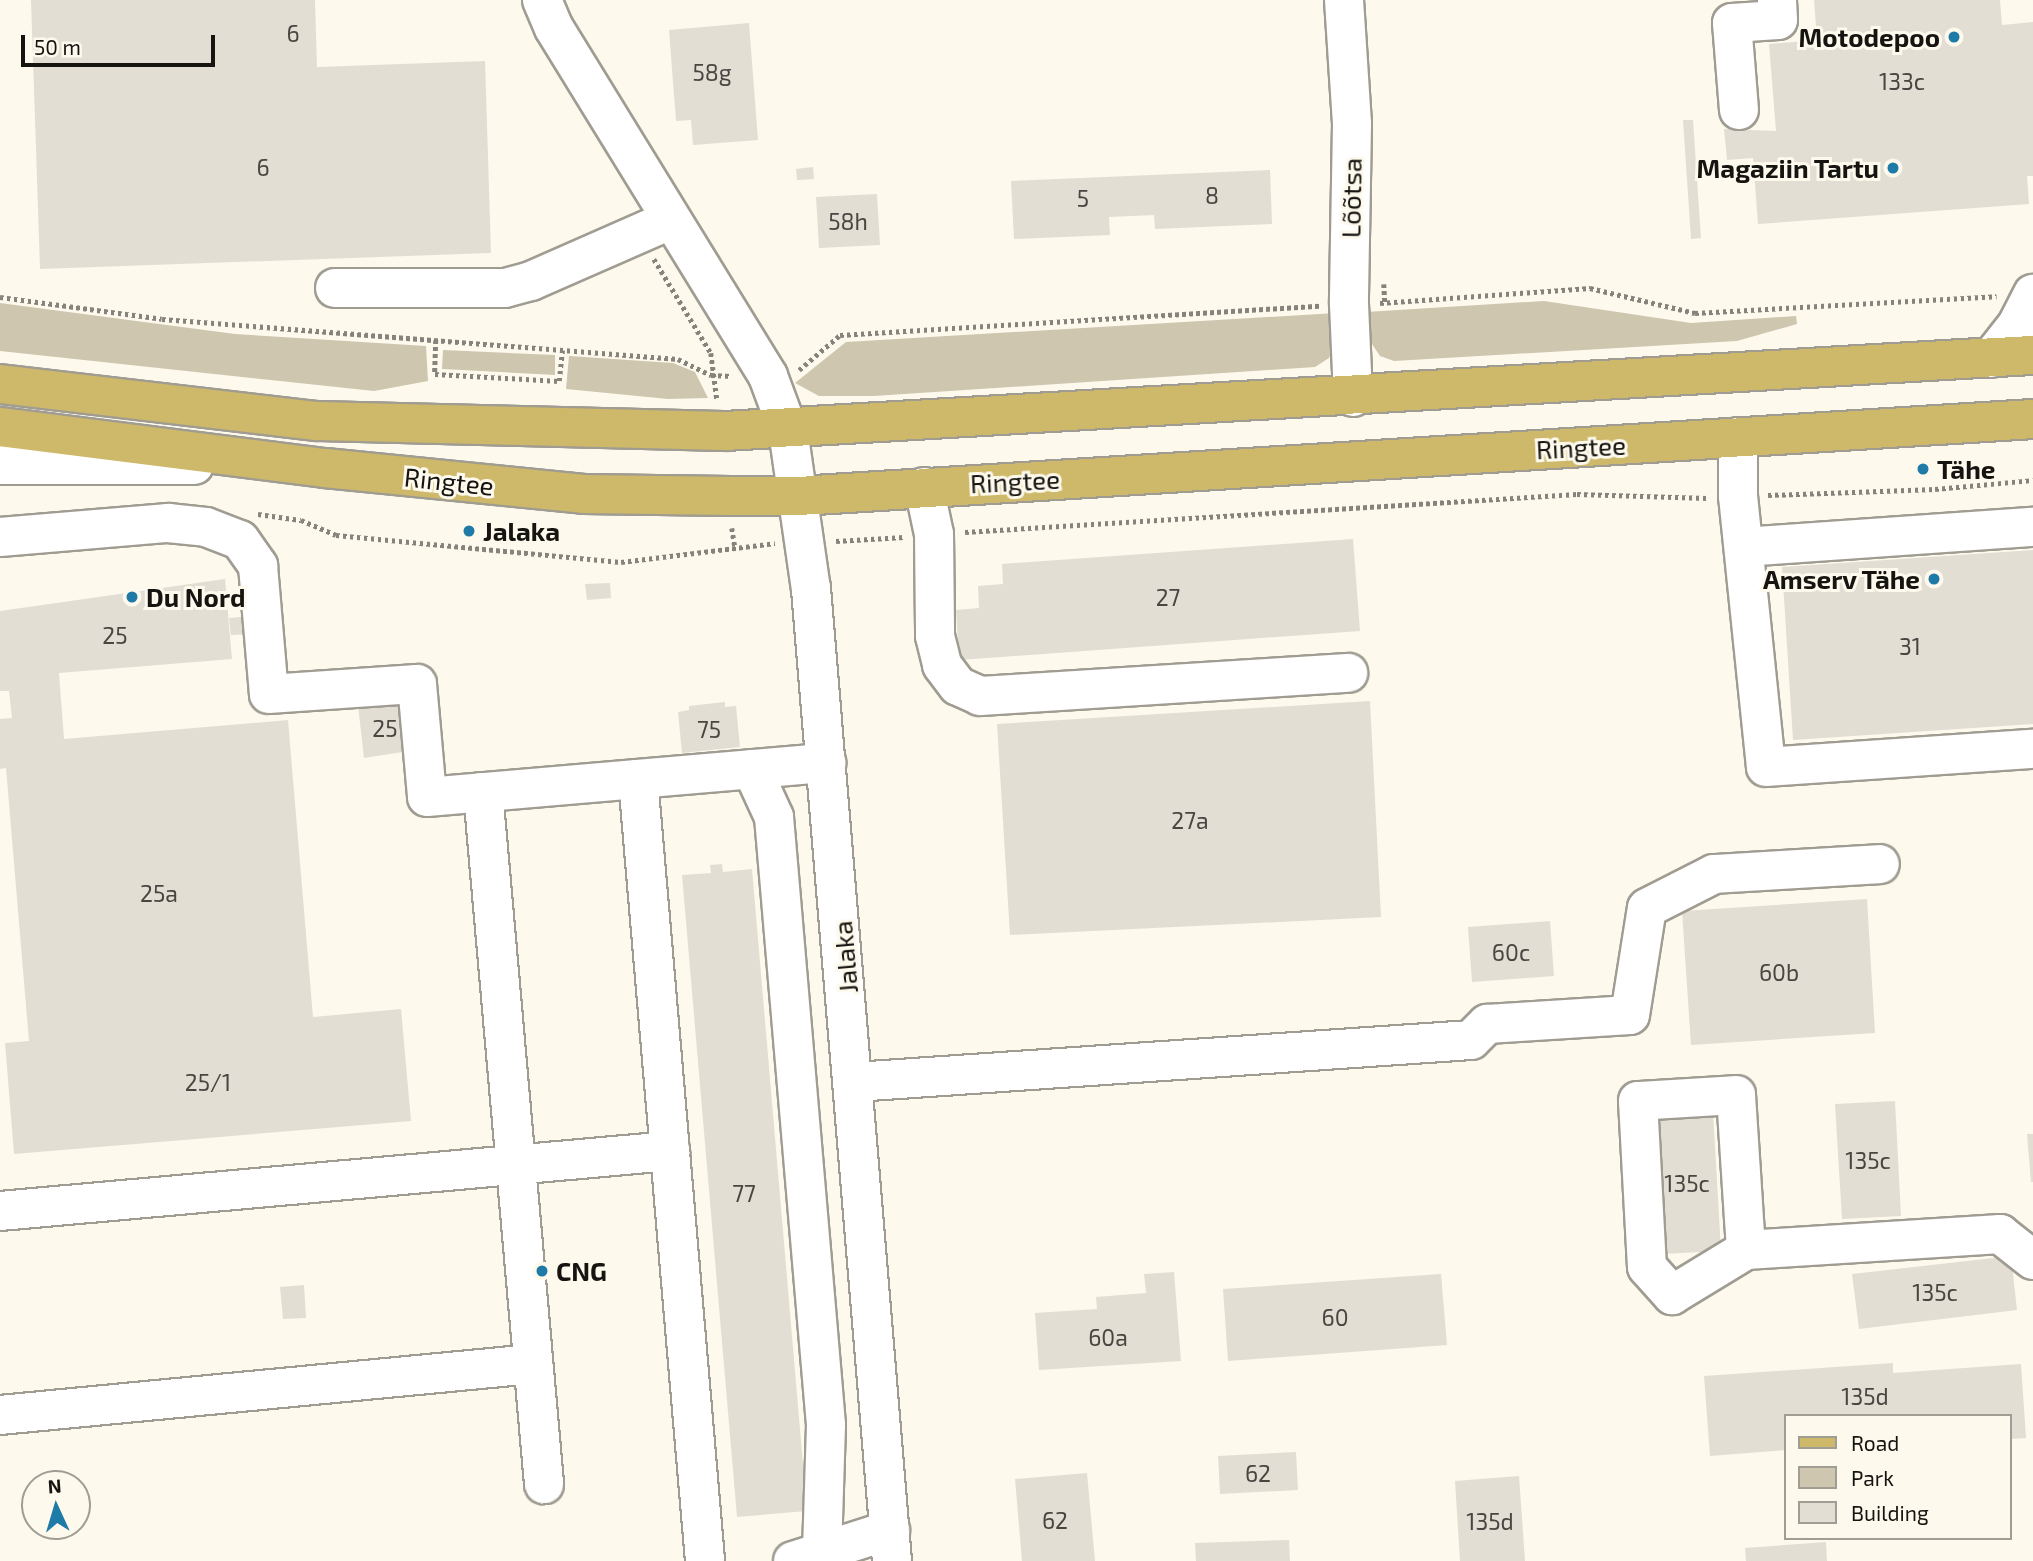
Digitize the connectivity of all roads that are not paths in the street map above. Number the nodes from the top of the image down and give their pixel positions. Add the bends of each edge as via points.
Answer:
1 (542, 0) edge
2 (1344, 0) edge
3 (1777, 0) edge
4 (1739, 110) dead end
5 (655, 227) junction
6 (335, 288) dead end
7 (2033, 294) edge
8 (2033, 355) edge
9 (1991, 358) junction
10 (0, 384) edge
11 (1353, 397) junction
12 (2033, 419) edge
13 (0, 427) edge
14 (788, 430) junction
15 (1738, 438) junction
16 (0, 465) edge
17 (325, 468) junction
18 (924, 487) junction
19 (799, 496) junction
20 (2033, 527) edge
21 (0, 537) edge
22 (1744, 547) junction
23 (1348, 673) dead end
24 (2033, 749) edge
25 (827, 763) junction
26 (752, 769) junction
27 (638, 779) junction
28 (483, 792) junction
29 (1880, 864) dead end
30 (855, 1082) junction
31 (670, 1151) junction
32 (516, 1165) junction
33 (0, 1211) edge
34 (1746, 1250) junction
35 (2033, 1260) edge
36 (533, 1364) junction
37 (0, 1415) edge
38 (544, 1484) dead end
39 (891, 1546) edge
40 (803, 1559) edge
41 (705, 1561) edge

1 - 5 street, Jalaka
2 - 11 street, Lõõtsa via 1352,124 1349,304
3 - 4 street via 1778,20 1732,23
5 - 6 street via 505,288
5 - 14 street, Jalaka via 768,376
7 - 9 street via 2017,325
8 - 9 main road, Ringtee
9 - 11 main road, Ringtee
10 - 14 main road, Ringtee via 317,421 580,431
11 - 14 main road, Ringtee
12 - 15 main road, Ringtee
13 - 17 main road, Ringtee
14 - 19 street, Jalaka
15 - 18 main road, Ringtee
15 - 22 street
16 - 17 street
17 - 19 main road, Ringtee via 584,494
18 - 19 main road, Ringtee
18 - 23 street via 934,534 936,636 942,665 958,685 980,696
19 - 25 street, Jalaka
20 - 22 street
21 - 28 street via 167,523 206,527 240,540 258,566 268,694 417,684 427,797
22 - 24 street via 1766,767
25 - 26 street
25 - 30 street, Jalaka
26 - 27 street
26 - 40 street via 774,817 826,1425
27 - 28 street
27 - 31 street
28 - 32 street
29 - 30 street via 1714,874 1647,908 1630,1015 1487,1024 1471,1040
30 - 39 street, Jalaka
31 - 32 street
31 - 41 street
32 - 33 street
32 - 36 street
34 - 34 street via 1736,1095 1638,1101 1647,1267 1672,1295
34 - 35 street via 2000,1234
36 - 37 street
36 - 38 street
39 - 40 street

